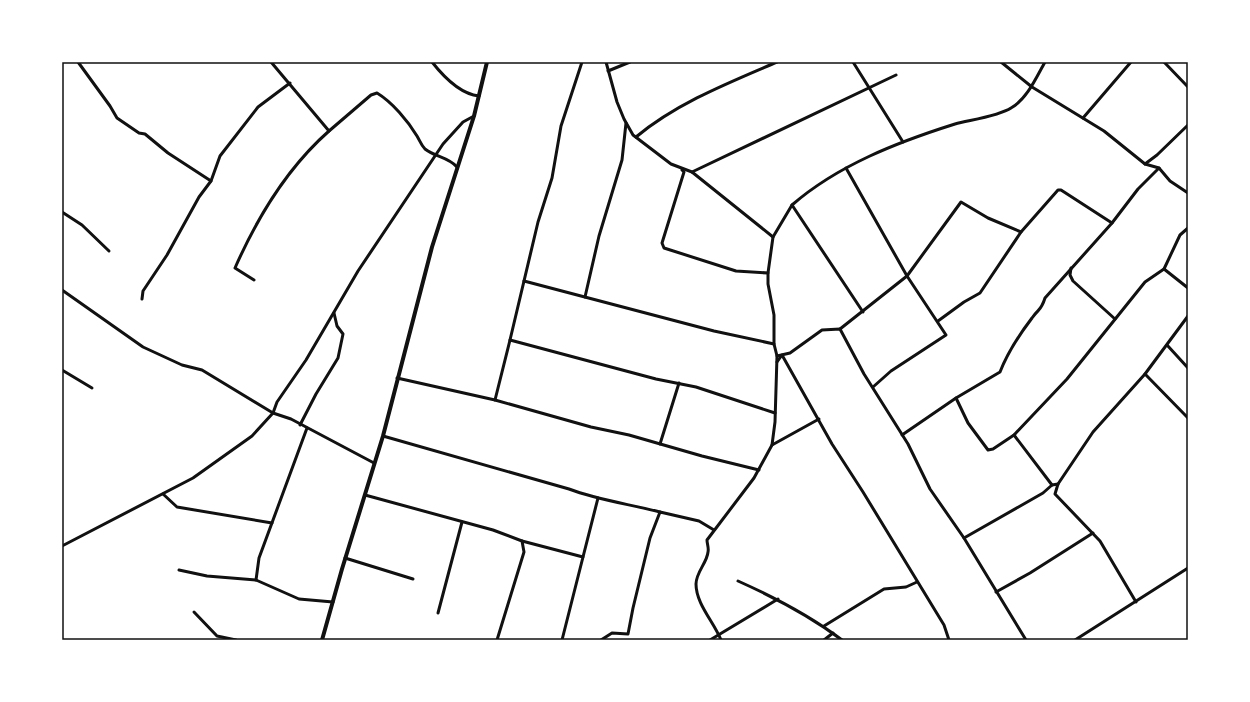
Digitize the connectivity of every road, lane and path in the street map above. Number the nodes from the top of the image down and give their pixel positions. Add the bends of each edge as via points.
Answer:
1 (78, 62) edge
2 (271, 62) edge
3 (432, 62) edge
4 (487, 62) edge
5 (582, 62) edge
6 (606, 62) edge
7 (630, 62) edge
8 (777, 62) edge
9 (853, 62) edge
10 (1001, 62) edge
11 (1045, 62) edge
12 (1131, 62) edge
13 (1164, 62) edge
14 (608, 71) junction
15 (896, 75) dead end
16 (290, 83) junction
17 (1188, 86) edge
18 (1032, 87) junction
19 (868, 89) junction
20 (479, 96) junction
21 (474, 116) junction
22 (1083, 118) junction
23 (626, 123) junction
24 (1188, 125) edge
25 (329, 132) junction
26 (636, 137) junction
27 (903, 142) junction
28 (435, 155) junction
29 (1145, 164) junction
30 (458, 167) junction
31 (846, 168) junction
32 (1159, 168) junction
33 (682, 170) junction
34 (692, 172) junction
35 (211, 181) junction
36 (1188, 193) edge
37 (792, 205) junction
38 (62, 212) edge
39 (1112, 223) junction
40 (1188, 228) edge
41 (1021, 232) junction
42 (773, 237) junction
43 (108, 251) dead end
44 (1071, 268) junction
45 (1164, 269) junction
46 (768, 273) junction
47 (907, 276) junction
48 (254, 280) dead end
49 (524, 281) junction
50 (1188, 288) edge
51 (62, 290) edge
52 (585, 297) junction
53 (142, 299) dead end
54 (863, 312) junction
55 (334, 313) junction
56 (1188, 316) edge
57 (1116, 319) junction
58 (938, 321) junction
59 (840, 329) junction
60 (510, 340) junction
61 (774, 344) junction
62 (1167, 345) junction
63 (782, 355) junction
64 (777, 356) junction
65 (776, 364) junction
66 (1188, 368) edge
67 (62, 370) edge
68 (1145, 374) junction
69 (397, 378) junction
70 (679, 383) junction
71 (873, 387) junction
72 (92, 388) dead end
73 (956, 398) junction
74 (495, 400) junction
75 (273, 413) junction
76 (775, 413) junction
77 (1188, 418) edge
78 (819, 420) junction
79 (300, 425) junction
80 (307, 428) junction
81 (902, 435) junction
82 (1014, 435) junction
83 (383, 436) junction
84 (660, 444) junction
85 (772, 445) junction
86 (374, 463) junction
87 (758, 470) junction
88 (1058, 484) junction
89 (1052, 485) junction
90 (163, 494) junction
91 (365, 494) junction
92 (598, 498) junction
93 (660, 512) junction
94 (462, 522) junction
95 (272, 523) junction
96 (714, 530) junction
97 (1093, 533) junction
98 (964, 538) junction
99 (522, 541) junction
100 (62, 546) edge
101 (583, 557) junction
102 (345, 558) junction
103 (1188, 568) edge
104 (179, 570) dead end
105 (413, 579) dead end
106 (256, 580) junction
107 (738, 581) dead end
108 (917, 582) junction
109 (996, 592) junction
110 (778, 599) junction
111 (333, 602) junction
112 (1136, 602) junction
113 (194, 612) dead end
114 (438, 613) dead end
115 (824, 626) junction
116 (718, 633) junction
117 (833, 634) junction
118 (236, 640) edge
119 (322, 640) edge
120 (497, 640) edge
121 (562, 640) edge
122 (601, 640) edge
123 (710, 640) edge
124 (721, 640) edge
125 (824, 640) edge
126 (842, 640) edge
127 (949, 640) edge
128 (1026, 640) edge
129 (1075, 640) edge

1 - 35 street via 116,118 146,134 168,153
2 - 16 street
3 - 20 street via 441,74 455,85 472,95
4 - 20 street
5 - 49 street via 561,126 552,178
6 - 14 street
7 - 14 street
8 - 26 street via 698,97 657,120
9 - 19 street
10 - 18 street
11 - 18 street
12 - 22 street
13 - 17 street
14 - 23 street
15 - 19 street
16 - 25 street
16 - 35 street via 258,107 220,156
18 - 22 street
18 - 27 street via 1010,109
19 - 27 street
19 - 34 street
20 - 21 street
21 - 28 street via 463,122
21 - 30 street
22 - 29 street via 1104,131
23 - 26 street
23 - 52 street via 622,160 599,236
24 - 29 street
25 - 28 street via 371,95 377,93 397,112 418,137 421,145
25 - 48 street via 291,170 246,243 235,268
26 - 33 street
27 - 31 street
28 - 30 street
28 - 55 street via 358,271
29 - 32 street
30 - 69 street via 432,247
31 - 37 street via 813,187
31 - 47 street
32 - 36 street via 1170,181
32 - 39 street via 1138,189
33 - 34 street
33 - 46 street via 684,172 662,244 664,248 736,271
34 - 42 street
35 - 53 street via 143,291
37 - 42 street
37 - 54 street
38 - 43 street via 82,225
39 - 41 street via 1058,190
39 - 44 street
40 - 45 street via 1180,235
41 - 47 street via 988,218 961,202
41 - 58 street via 980,293
42 - 46 street
44 - 57 street via 1070,275 1073,281
44 - 73 street via 1045,298 1043,306 1006,356 1000,372
45 - 50 street
45 - 57 street via 1145,282
46 - 61 street via 774,315
47 - 54 street
47 - 58 street
49 - 52 street
49 - 60 street
51 - 75 street via 143,347 182,365 202,370
52 - 61 street
54 - 59 street
55 - 75 street via 277,402
55 - 79 street via 337,326 343,334 338,358
56 - 62 street
57 - 82 street via 1067,378
58 - 71 street via 946,335 891,371
59 - 63 street via 822,330 790,353
59 - 71 street via 848,348
60 - 70 street
60 - 74 street
61 - 64 street
62 - 66 street
62 - 68 street
63 - 64 street
63 - 65 street
63 - 78 street
64 - 65 street
65 - 76 street
67 - 72 street
68 - 77 street
68 - 88 street via 1093,432
69 - 74 street
69 - 83 street
70 - 76 street
70 - 84 street
71 - 81 street
73 - 81 street
73 - 82 street via 968,423 988,450
74 - 84 street via 591,428
75 - 79 street
75 - 90 street via 252,436 193,478
76 - 85 street
78 - 85 street
78 - 108 street
79 - 80 street
80 - 86 street
80 - 95 street
81 - 98 street via 930,489
82 - 89 street
83 - 86 street
83 - 92 street
84 - 87 street
85 - 87 street
86 - 91 street
87 - 96 street
88 - 89 street
88 - 97 street via 1056,494
89 - 98 street
90 - 95 street via 176,507
90 - 100 street
91 - 94 street
91 - 102 street
92 - 93 street
92 - 101 street
93 - 96 street via 699,521
93 - 122 street via 650,538 628,634 612,633
94 - 99 street
94 - 114 street
95 - 106 street via 258,558
96 - 116 street via 707,540 708,553 698,572 696,583 698,594
97 - 109 street
97 - 112 street
98 - 109 street
99 - 101 street
99 - 120 street via 524,552
101 - 121 street
102 - 105 street
102 - 111 street
103 - 112 street
104 - 106 street via 207,576
106 - 111 street via 299,599
107 - 110 street
108 - 115 street via 906,587 884,589
108 - 127 street via 944,625
109 - 128 street
110 - 115 street
110 - 116 street
111 - 119 street
112 - 129 street
113 - 118 street via 217,636
115 - 117 street
116 - 123 street
116 - 124 street
117 - 125 street
117 - 126 street

